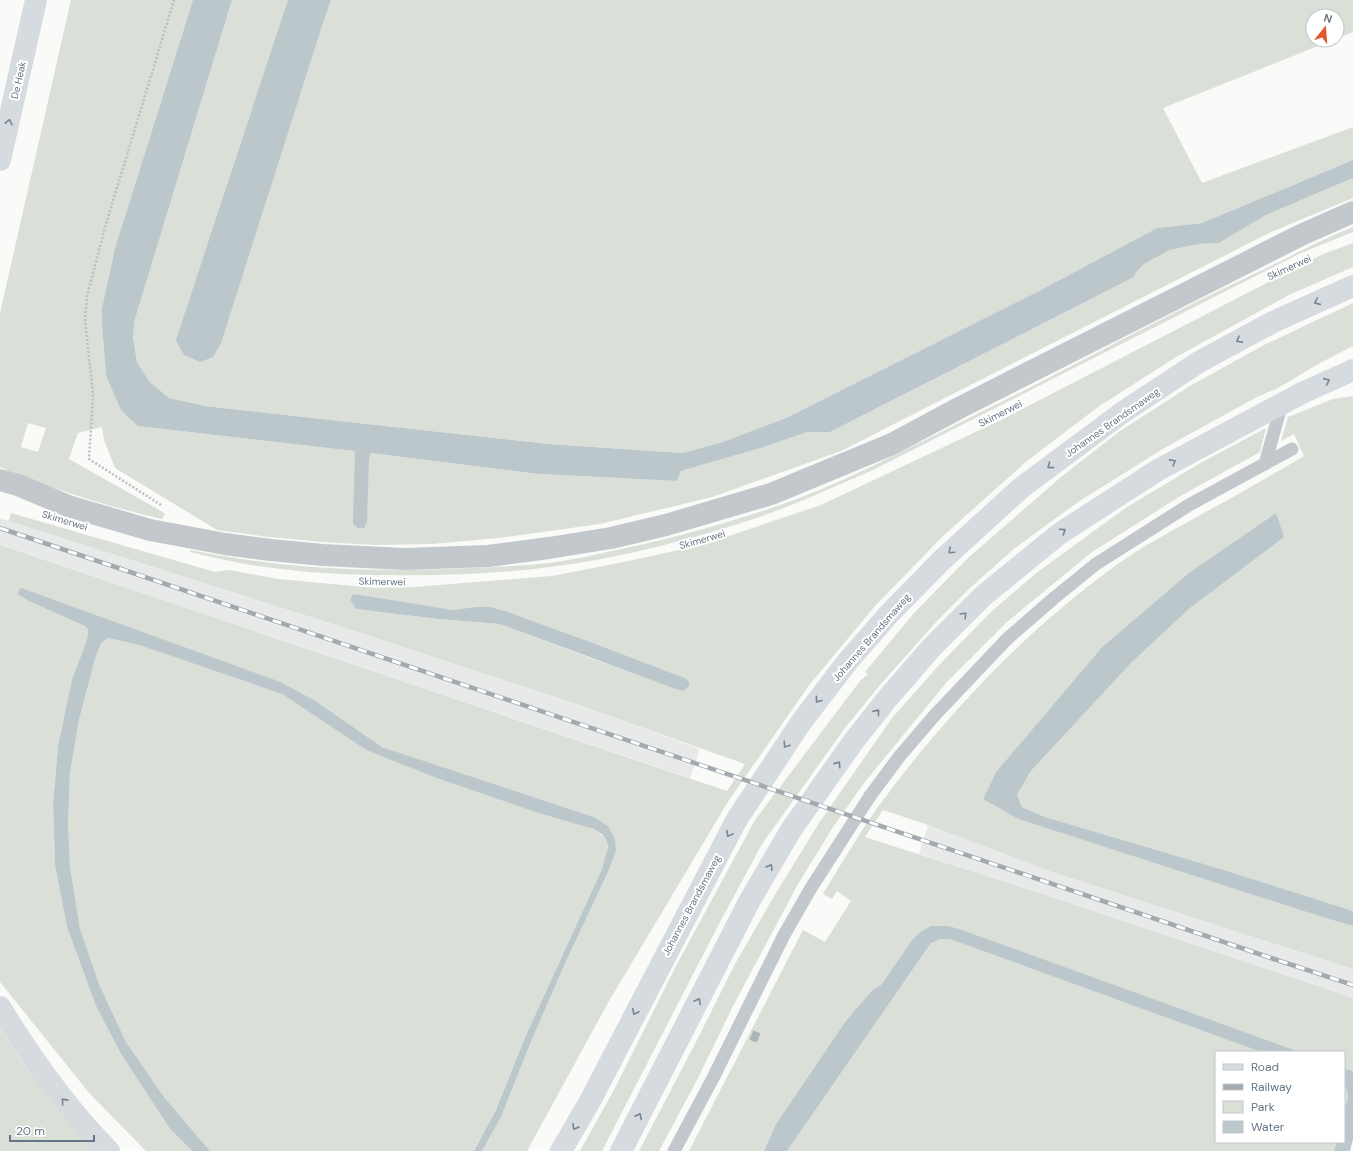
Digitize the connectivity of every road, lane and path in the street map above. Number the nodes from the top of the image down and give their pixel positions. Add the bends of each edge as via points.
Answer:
1 (36, 0) edge
2 (174, 0) edge
3 (0, 160) edge
4 (1353, 212) edge
5 (1353, 286) edge
6 (1353, 370) edge
7 (1282, 403) junction
8 (1292, 449) dead end
9 (1265, 464) junction
10 (1, 480) edge
11 (168, 509) dead end
12 (0, 1007) edge
13 (109, 1151) edge
14 (561, 1151) edge
15 (621, 1151) edge
16 (674, 1151) edge

3 -> 1 main road, De Heak
2 - 11 path via 106,224 87,296 85,320 93,395 89,459
4 - 10 street, Skimerwei via 1301,235 892,444 771,494 666,525 611,538 488,556 405,559 323,555 225,544 150,530 68,506
5 -> 14 main road, Johannes Brandsmaweg via 1273,322 1199,362 1123,412 1021,488 943,559 890,613 848,661 802,721 737,819 590,1101
7 -> 6 main road
7 - 9 lane
15 -> 7 main road via 750,900 791,830 853,742 932,647 983,596 1059,534 1158,470
8 - 9 lane
9 - 16 lane via 1189,505 1096,564 1007,639 934,716 870,796 811,888 784,935
13 -> 12 main road via 58,1094

